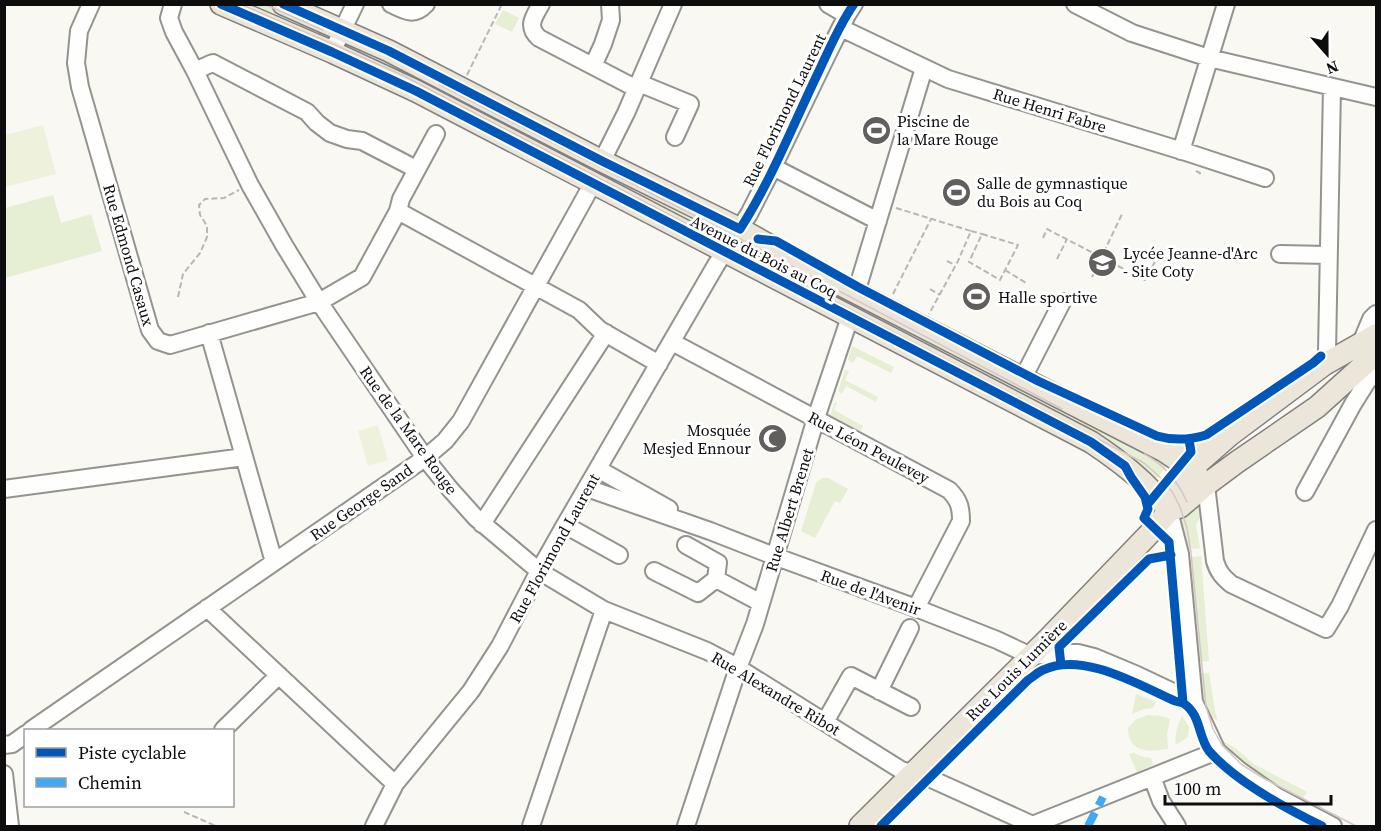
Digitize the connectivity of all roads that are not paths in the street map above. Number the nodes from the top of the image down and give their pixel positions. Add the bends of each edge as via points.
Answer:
1 (90, 4) edge
2 (173, 4) edge
3 (221, 4) edge
4 (283, 4) edge
5 (355, 4) edge
6 (392, 4) edge
7 (426, 4) edge
8 (541, 4) edge
9 (610, 4) edge
10 (673, 4) edge
11 (828, 4) edge
12 (1075, 4) edge
13 (1226, 4) edge
14 (847, 16) edge
15 (342, 30) junction
16 (332, 52) junction
17 (1209, 58) junction
18 (593, 66) junction
19 (924, 68) junction
20 (195, 71) junction
21 (638, 86) junction
22 (1332, 87) junction
23 (1377, 97) edge
24 (436, 134) dead end
25 (675, 137) dead end
26 (1181, 151) junction
27 (602, 161) junction
28 (773, 167) junction
29 (417, 170) junction
30 (1265, 178) dead end
31 (593, 183) junction
32 (398, 211) junction
33 (878, 221) junction
34 (740, 229) junction
35 (724, 252) junction
36 (1280, 254) dead end
37 (1328, 255) junction
38 (536, 287) junction
39 (856, 293) junction
40 (319, 302) junction
41 (1062, 302) dead end
42 (1377, 314) edge
43 (850, 317) junction
44 (209, 333) junction
45 (606, 333) junction
46 (672, 342) junction
47 (1371, 345) edge
48 (659, 364) junction
49 (1325, 364) junction
50 (1374, 377) edge
51 (1023, 378) junction
52 (816, 418) junction
53 (1230, 435) junction
54 (1164, 451) junction
55 (244, 457) junction
56 (425, 458) junction
57 (598, 469) junction
58 (1191, 469) junction
59 (1206, 485) junction
60 (587, 488) junction
61 (4, 489) edge
62 (1305, 492) dead end
63 (1168, 512) junction
64 (482, 524) junction
65 (565, 525) junction
66 (1377, 530) edge
67 (710, 531) junction
68 (686, 545) dead end
69 (619, 555) dead end
70 (774, 556) junction
71 (274, 562) junction
72 (538, 571) junction
73 (654, 571) dead end
74 (716, 579) junction
75 (761, 603) junction
76 (207, 608) junction
77 (916, 608) junction
78 (604, 610) junction
79 (910, 628) dead end
80 (1031, 656) junction
81 (738, 668) junction
82 (279, 675) junction
83 (879, 691) junction
84 (1194, 702) junction
85 (911, 706) dead end
86 (825, 722) junction
87 (32, 729) edge
88 (224, 729) edge
89 (24, 735) edge
90 (4, 745) edge
91 (1217, 751) junction
92 (913, 773) junction
93 (4, 774) edge
94 (1152, 777) junction
95 (395, 784) junction
96 (10, 826) edge
97 (374, 826) edge
98 (531, 826) edge
99 (686, 826) edge
100 (860, 826) edge
101 (1033, 826) edge
102 (1177, 826) edge
103 (1333, 826) edge

1 - 44 street, Rue Edmond Casaux via 79,31 76,63 80,87 150,330 158,341 170,345
2 - 20 street, Rue de la Mare Rouge via 169,18
3 - 16 main road, Avenue du Bois au Coq
4 - 15 main road, Avenue du Bois au Coq
5 - 15 street
6 - 7 street via 412,12
8 - 18 street via 532,21 534,34
9 - 18 street via 611,20
10 - 21 street
11 - 14 street, Rue Henri Fabre
12 - 17 street via 1132,33
13 - 17 street
14 - 19 street, Rue Henri Fabre
14 - 28 street, Rue Florimond Laurent
15 - 16 street
15 - 27 main road, Avenue du Bois au Coq
16 - 31 main road, Avenue du Bois au Coq
17 - 22 street
17 - 26 street
18 - 21 street
19 - 26 street, Rue Henri Fabre via 948,79
19 - 33 street
20 - 29 street via 213,63 307,112 330,133 362,141
20 - 40 street, Rue de la Mare Rouge via 250,184
21 - 25 street via 690,104
21 - 27 street
22 - 23 street
22 - 37 street
24 - 29 street, Rue Edmond Casaux
26 - 30 street, Rue Henri Fabre
27 - 34 main road, Avenue du Bois au Coq
28 - 33 street
28 - 34 street, Rue Florimond Laurent
29 - 32 street, Rue Edmond Casaux
31 - 35 main road, Avenue du Bois au Coq
31 - 38 street, Rue George Sand
32 - 38 street
32 - 40 street, Rue Edmond Casaux via 362,277
33 - 39 street
34 - 35 street, Rue Florimond Laurent
34 - 39 main road, Avenue du Bois au Coq
35 - 43 main road, Avenue du Bois au Coq
35 - 46 street, Rue Florimond Laurent
36 - 37 street
37 - 49 street
38 - 45 street via 579,310
38 - 56 street, Rue George Sand via 460,421
39 - 51 main road, Avenue du Bois au Coq
40 - 44 street, Rue Edmond Casaux
40 - 56 street, Rue de la Mare Rouge
41 - 51 street
42 - 47 street via 1371,319
43 - 52 street, Rue Albert Brenet
43 - 63 main road, Avenue du Bois au Coq via 1091,442 1125,465
44 - 55 street
45 - 48 street
45 - 64 street
46 - 48 street, Rue Florimond Laurent
46 - 52 street, Rue Léon Peulevey
47 - 49 main road
47 - 59 main road via 1368,361 1317,406
48 - 57 street, Rue Florimond Laurent
49 - 53 main road
50 - 62 street via 1353,404
51 - 54 main road, Avenue du Bois au Coq
52 - 70 street, Rue Albert Brenet
52 - 77 street, Rue Léon Peulevey via 949,490 959,502 961,521
53 - 54 main road
53 - 58 main road
54 - 58 main road, Avenue du Bois au Coq
55 - 61 street
55 - 71 street
56 - 64 street, Rue de la Mare Rouge
56 - 71 street, Rue George Sand
57 - 60 street, Rue Florimond Laurent
57 - 67 street, Rue de l'Avenir
58 - 59 main road, Avenue du Bois au Coq
58 - 63 main road via 1173,493
59 - 63 main road
59 - 66 street via 1215,561 1223,577 1231,585 1326,630
60 - 65 street, Rue Florimond Laurent
60 - 67 street, Rue de l'Avenir
63 - 80 main road, Rue Louis Lumière
63 - 84 street via 1180,554
64 - 72 street, Rue de la Mare Rouge
65 - 69 street
65 - 72 street, Rue Florimond Laurent
67 - 70 street, Rue de l'Avenir
68 - 74 street via 717,563
70 - 75 street, Rue Albert Brenet
70 - 77 street, Rue de l'Avenir
71 - 76 street, Rue George Sand
72 - 78 street, Rue Alexandre Ribot
72 - 95 street, Rue Florimond Laurent via 500,646 471,691
73 - 74 street via 698,593
74 - 75 street
75 - 81 street, Rue Albert Brenet
76 - 82 street
76 - 87 street, Rue George Sand
77 - 80 street, Rue de l'Avenir
78 - 81 street, Rue Alexandre Ribot via 707,651
78 - 98 street
79 - 83 street
80 - 84 street via 1078,653 1094,657
80 - 92 main road, Rue Louis Lumière
81 - 86 street, Rue Alexandre Ribot
81 - 99 street, Rue Albert Brenet
82 - 88 street
82 - 95 street
83 - 85 street
83 - 86 street via 851,676
84 - 91 street
86 - 92 street, Rue Alexandre Ribot
89 - 90 street
91 - 94 street
91 - 103 street via 1276,796
92 - 100 main road, Rue Louis Lumière
92 - 101 street, Rue Alexandre Ribot
93 - 96 street
94 - 101 street
94 - 102 street
95 - 97 street, Rue Florimond Laurent

